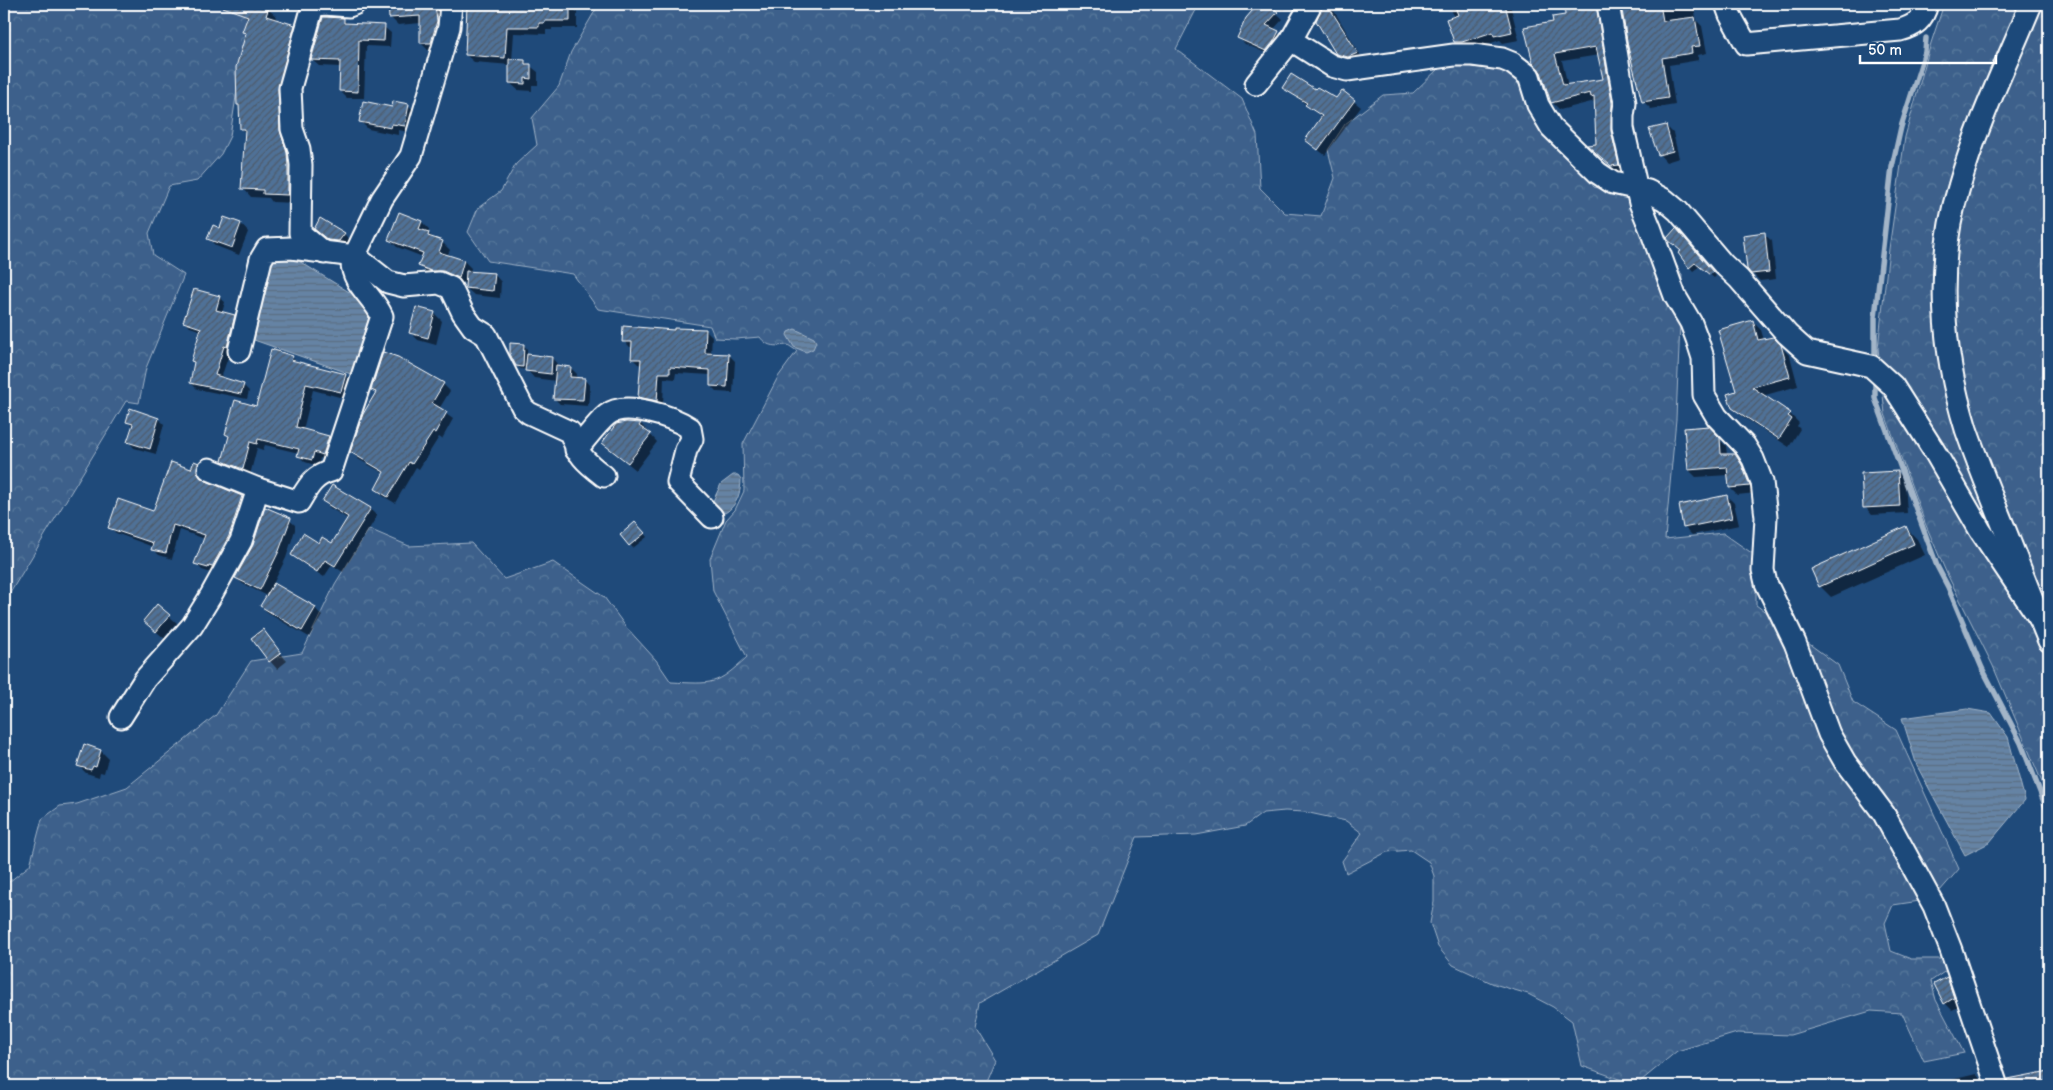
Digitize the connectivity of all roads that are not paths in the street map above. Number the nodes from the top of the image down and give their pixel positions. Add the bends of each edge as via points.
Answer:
1 (324, 4) edge
2 (354, 4) edge
3 (451, 4) edge
4 (1311, 4) edge
5 (1608, 4) edge
6 (1726, 4) edge
7 (1927, 4) edge
8 (2031, 4) edge
9 (1292, 40) junction
10 (1256, 84) dead end
11 (1637, 188) junction
12 (324, 253) junction
13 (355, 256) junction
14 (239, 351) dead end
15 (576, 450) junction
16 (209, 469) dead end
17 (604, 476) dead end
18 (258, 489) junction
19 (712, 517) dead end
20 (2040, 619) junction
21 (2049, 641) edge
22 (120, 717) dead end
23 (1998, 1086) edge

1 - 2 street
1 - 12 street via 313,6 290,88 292,129 301,165 300,233
3 - 13 street via 449,27 411,156 382,199
4 - 9 street
5 - 11 street via 1625,103 1623,128
6 - 7 street via 1746,44 1900,30 1915,26
8 - 20 street via 1987,104 1958,187 1950,223 1943,293 1946,335 1966,429
9 - 10 street
9 - 11 street via 1332,66 1347,70 1454,54 1512,63 1529,76 1538,106 1551,127 1598,173 1613,183
11 - 20 street via 1665,200 1678,211 1787,334 1807,352 1871,366 1893,386 1980,530
11 - 23 street via 1675,296 1697,339 1703,358 1704,394 1718,417 1745,446 1762,482 1766,517 1763,570 1766,583 1794,643 1829,734 1845,762 1884,814 1934,906
12 - 13 street
12 - 14 street via 291,248 267,249 261,259
13 - 15 street via 388,282 404,286 439,283 451,288 473,327 486,335 523,408 570,432
13 - 18 street via 352,271 382,316 331,470 311,482 299,502
15 - 17 street via 585,462
15 - 19 street via 608,413 637,410 680,422 690,428 692,438 678,482
16 - 18 street
18 - 22 street via 241,541 192,626 145,679
20 - 21 street

